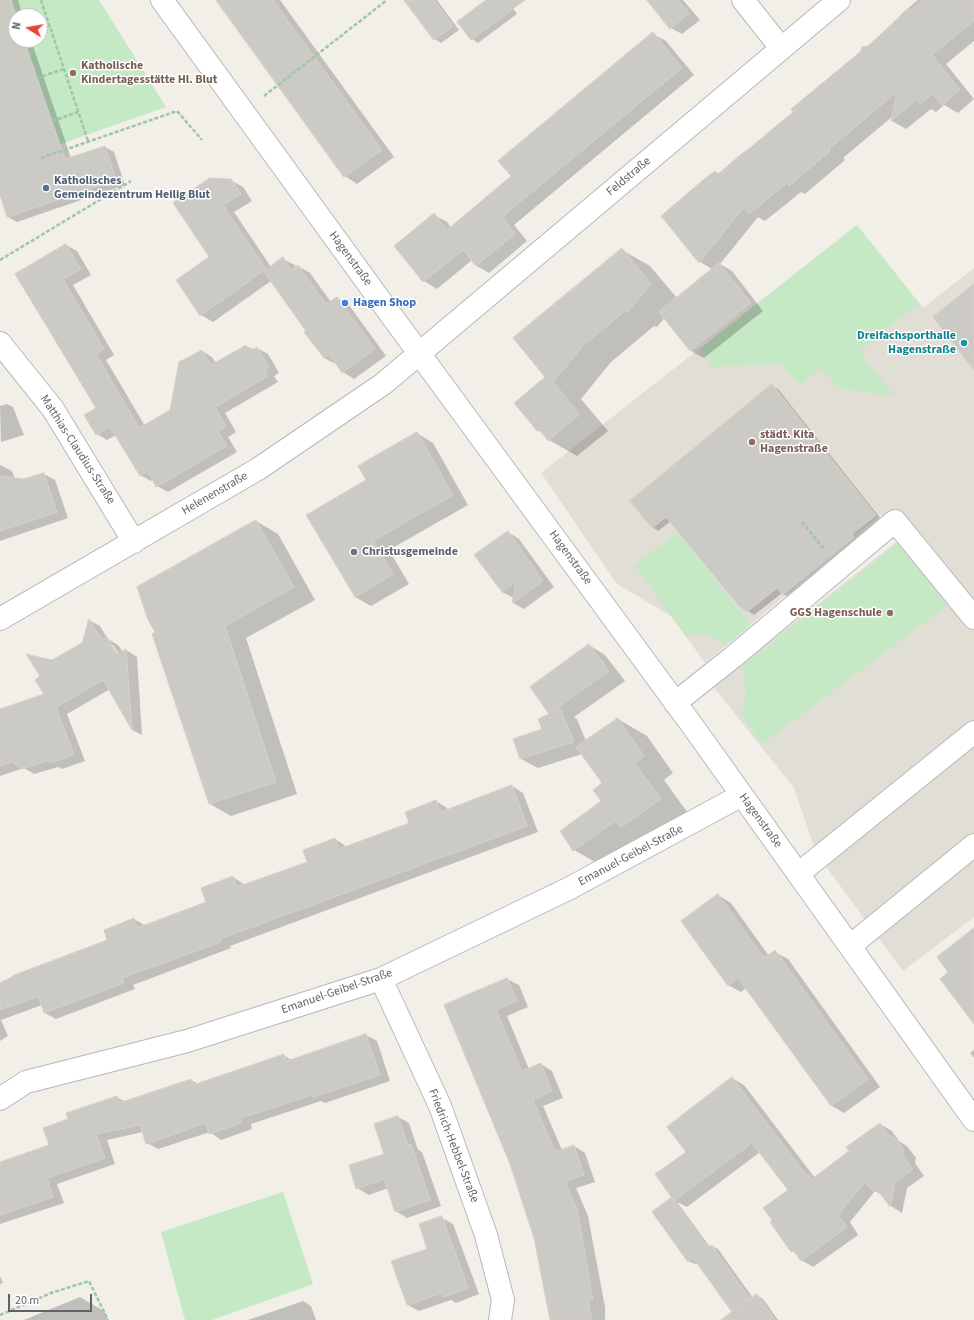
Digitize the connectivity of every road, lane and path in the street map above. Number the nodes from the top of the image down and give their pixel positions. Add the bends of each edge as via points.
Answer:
1 (42, 0) edge
2 (162, 0) edge
3 (387, 0) edge
4 (743, 0) edge
5 (839, 0) edge
6 (50, 26) joint
7 (781, 48) junction
8 (64, 69) junction
9 (37, 78) dead end
10 (78, 112) junction
11 (244, 113) junction
12 (52, 121) dead end
13 (202, 140) dead end
14 (88, 141) junction
15 (41, 158) dead end
16 (131, 181) dead end
17 (0, 260) edge
18 (0, 343) edge
19 (420, 354) junction
20 (802, 522) dead end
21 (134, 542) junction
22 (840, 567) junction
23 (974, 618) edge
24 (0, 619) edge
25 (675, 703) junction
26 (974, 732) edge
27 (742, 795) junction
28 (974, 845) edge
29 (798, 874) junction
30 (850, 946) junction
31 (381, 979) junction
32 (0, 1099) edge
33 (974, 1120) edge
34 (0, 1315) edge
35 (108, 1320) edge
36 (500, 1320) edge

1 - 6 path
2 - 11 street, Hagenstraße
3 - 11 path
4 - 7 street
5 - 7 street, Feldstraße
6 - 8 path
7 - 19 street, Feldstraße
8 - 9 path
8 - 10 path
10 - 12 path
10 - 14 path
11 - 19 street, Hagenstraße
13 - 14 path via 177,111
14 - 15 path
16 - 17 path
18 - 21 street, Matthias-Claudius-Straße via 53,409
19 - 21 street, Helenenstraße via 383,384 258,469
19 - 25 street, Hagenstraße
20 - 22 path
21 - 24 street, Helenenstraße
22 - 23 street via 895,521
22 - 25 street
25 - 27 street, Hagenstraße
26 - 29 street
27 - 29 street, Hagenstraße
27 - 31 street, Emanuel-Geibel-Straße via 570,888
28 - 30 street
29 - 30 street, Hagenstraße
30 - 33 street, Hagenstraße
31 - 32 street, Emanuel-Geibel-Straße via 188,1041 26,1082
31 - 36 street, Friedrich-Hebbel-Straße via 440,1106 486,1235 503,1300
34 - 35 path via 89,1281

